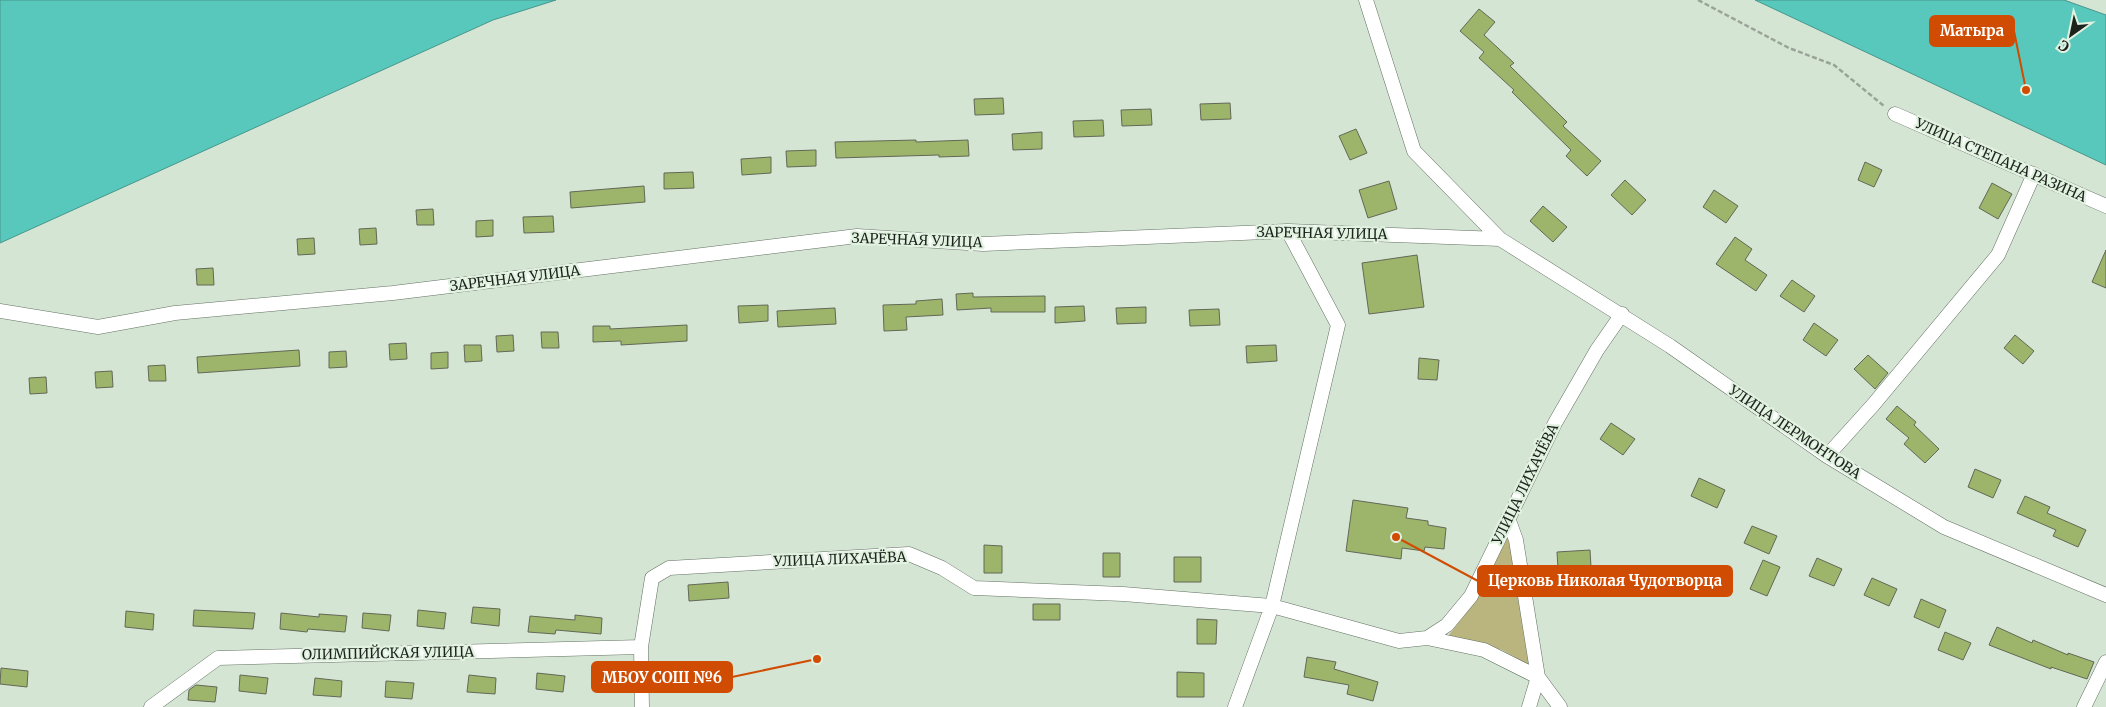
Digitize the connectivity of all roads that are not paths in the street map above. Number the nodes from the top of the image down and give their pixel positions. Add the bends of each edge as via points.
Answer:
1 (1366, 0) edge
2 (1895, 114) road end
3 (2034, 174) junction
4 (2106, 206) edge
5 (1288, 231) junction
6 (1500, 238) junction
7 (0, 311) edge
8 (1622, 314) junction
9 (1827, 456) junction
10 (1508, 518) junction
11 (2106, 594) edge
12 (1272, 606) junction
13 (1427, 638) junction
14 (642, 647) junction
15 (2106, 662) edge
16 (1538, 677) junction
17 (150, 707) edge
18 (642, 707) edge
19 (1234, 707) edge
20 (1529, 707) edge
21 (1560, 707) edge
22 (2084, 707) edge

1 - 6 street via 1414,151
2 - 3 street, УЛИЦА СТЕПАНА РАЗИНА
3 - 4 street, УЛИЦА СТЕПАНА РАЗИНА
3 - 9 street via 1998,255
5 - 6 street, ЗАРЕЧНАЯ УЛИЦА
5 - 7 street, ЗАРЕЧНАЯ УЛИЦА via 983,244 857,236 393,293 175,313 98,327
5 - 12 street via 1338,324
6 - 8 street, УЛИЦА ЛЕРМОНТОВА
8 - 9 street, УЛИЦА ЛЕРМОНТОВА
8 - 10 street, УЛИЦА ЛИХАЧЁВА via 1555,423
9 - 11 street, УЛИЦА ЛЕРМОНТОВА via 1944,527
10 - 13 street, УЛИЦА ЛИХАЧЁВА via 1471,596 1447,626
10 - 16 street via 1516,540
12 - 13 street, УЛИЦА ЛИХАЧЁВА via 1400,640
12 - 14 street, УЛИЦА ЛИХАЧЁВА via 1123,594 974,588 942,568 908,554 669,568 652,578
12 - 19 street
13 - 16 street via 1484,650
14 - 17 street, ОЛИМПИЙСКАЯ УЛИЦА via 218,658
14 - 18 street, УЛИЦА ЛИХАЧЁВА
15 - 22 street
16 - 20 street
16 - 21 street

